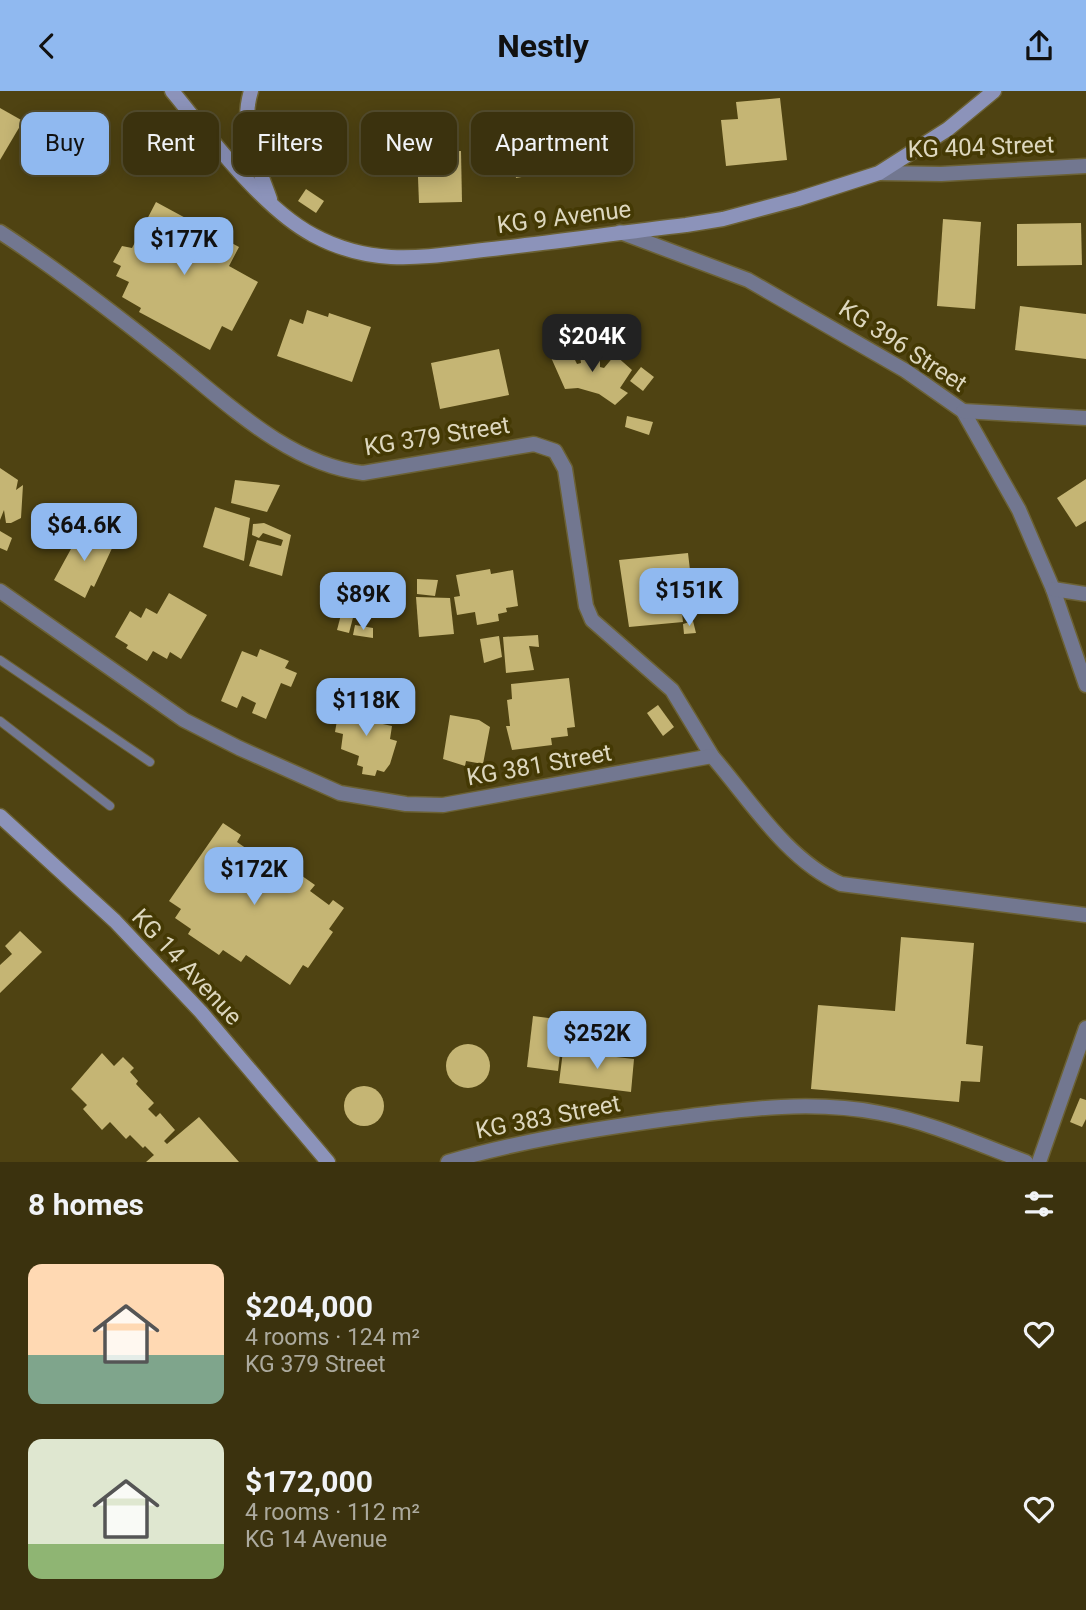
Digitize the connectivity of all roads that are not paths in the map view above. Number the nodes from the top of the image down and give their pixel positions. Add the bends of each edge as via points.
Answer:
1 (172, 91) edge
2 (251, 91) edge
3 (994, 91) edge
4 (1086, 166) edge
5 (878, 173) junction
6 (271, 203) junction
7 (0, 232) edge
8 (620, 232) junction
9 (963, 411) junction
10 (1086, 418) edge
11 (1053, 589) junction
12 (0, 591) edge
13 (1086, 594) edge
14 (0, 660) edge
15 (1086, 685) edge
16 (0, 721) edge
17 (712, 756) junction
18 (150, 762) dead end
19 (110, 806) dead end
20 (0, 816) edge
21 (1086, 915) edge
22 (1086, 1028) edge
23 (328, 1162) edge
24 (448, 1162) edge
25 (1026, 1162) edge
26 (1039, 1162) edge

1 - 6 main road, KG 9 Avenue
2 - 6 main road via 245,110 246,135
3 - 5 main road, KG 9 Avenue via 948,129
4 - 5 street, KG 404 Street
5 - 8 main road, KG 9 Avenue via 723,219
6 - 8 main road, KG 9 Avenue via 312,235 355,253 391,259 435,258
7 - 17 street, KG 379 Street via 89,294 261,429 337,470 363,473 534,444 555,450 565,469 592,620 672,690
8 - 9 street, KG 396 Street via 748,280 906,371
9 - 10 street
9 - 11 street, KG 396 Street via 1019,510
11 - 13 street
11 - 15 street, KG 396 Street
12 - 17 street, KG 381 Street via 184,720 340,793 443,805
14 - 18 lane
16 - 19 lane
17 - 21 street via 799,857 818,874 841,884
20 - 23 main road, KG 14 Avenue via 114,921 191,1002
22 - 26 street
24 - 25 street, KG 383 Street via 607,1127 762,1106 819,1105 879,1112 930,1125

